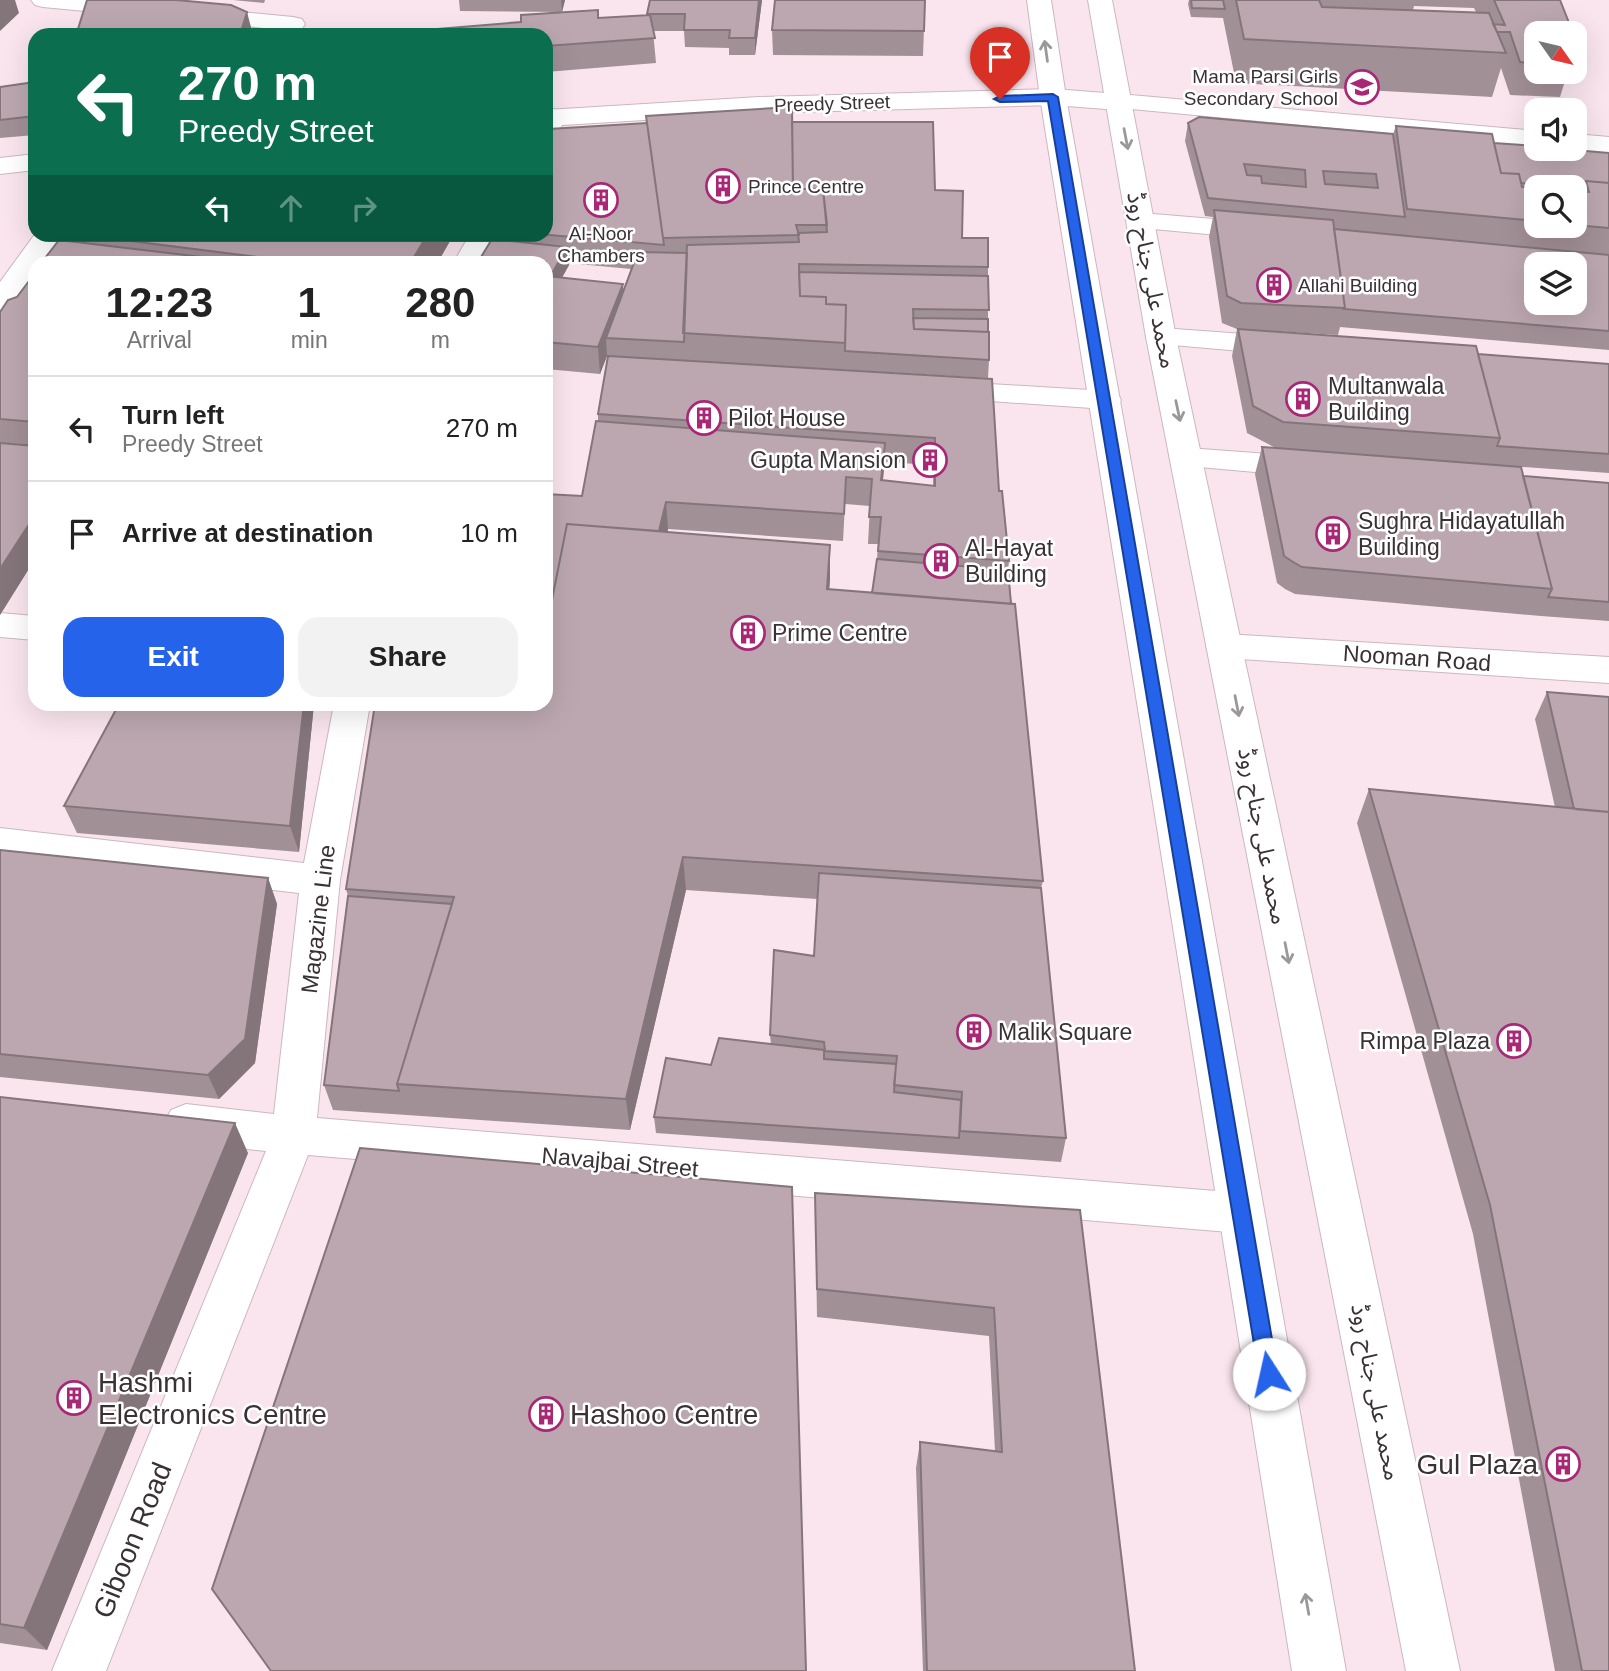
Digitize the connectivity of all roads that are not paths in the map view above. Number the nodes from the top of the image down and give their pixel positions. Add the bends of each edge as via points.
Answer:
1 (43, 0) edge
2 (300, 0) edge
3 (1039, 0) edge
4 (1100, 0) edge
5 (278, 28) edge
6 (293, 28) edge
7 (1053, 97) junction
8 (1119, 102) junction
9 (553, 122) edge
10 (1524, 138) edge
11 (1587, 143) edge
12 (1609, 145) edge
13 (28, 163) edge
14 (0, 166) edge
15 (1141, 220) junction
16 (1292, 234) edge
17 (28, 264) edge
18 (0, 303) edge
19 (1161, 337) junction
20 (1311, 347) edge
21 (911, 388) edge
22 (1106, 400) junction
23 (1188, 458) junction
24 (1338, 469) edge
25 (0, 625) edge
26 (28, 627) edge
27 (1224, 646) junction
28 (1609, 670) edge
29 (351, 711) edge
30 (0, 844) edge
31 (320, 880) junction
32 (147, 1119) edge
33 (295, 1135) junction
34 (1241, 1213) junction
35 (79, 1671) edge
36 (1319, 1671) edge
37 (1433, 1671) edge

1 - 5 main road
2 - 6 main road
7 -> 3 main road
4 - 8 main road, محمد علی جناح روڈ
7 - 8 main road, Preedy Street
7 - 9 main road, Preedy Street via 759,106
7 - 22 main road
8 - 10 main road, Preedy Street
8 -> 15 main road, محمد علی جناح روڈ
11 - 12 main road
13 - 14 main road
15 - 16 main road
15 - 19 main road, محمد علی جناح روڈ
17 - 18 main road
19 - 20 main road
19 -> 23 main road, محمد علی جناح روڈ
21 - 22 main road
22 - 34 main road
23 - 24 main road
23 - 27 main road, محمد علی جناح روڈ
25 - 26 main road
27 - 28 main road, Nooman Road
27 -> 37 main road, محمد علی جناح روڈ
29 - 31 main road, Magazine Line
30 - 31 main road
31 - 33 main road, Magazine Line
32 - 33 main road, Navajbai Street
33 - 34 main road, Navajbai Street
33 - 35 main road, Giboon Road
36 -> 34 main road

